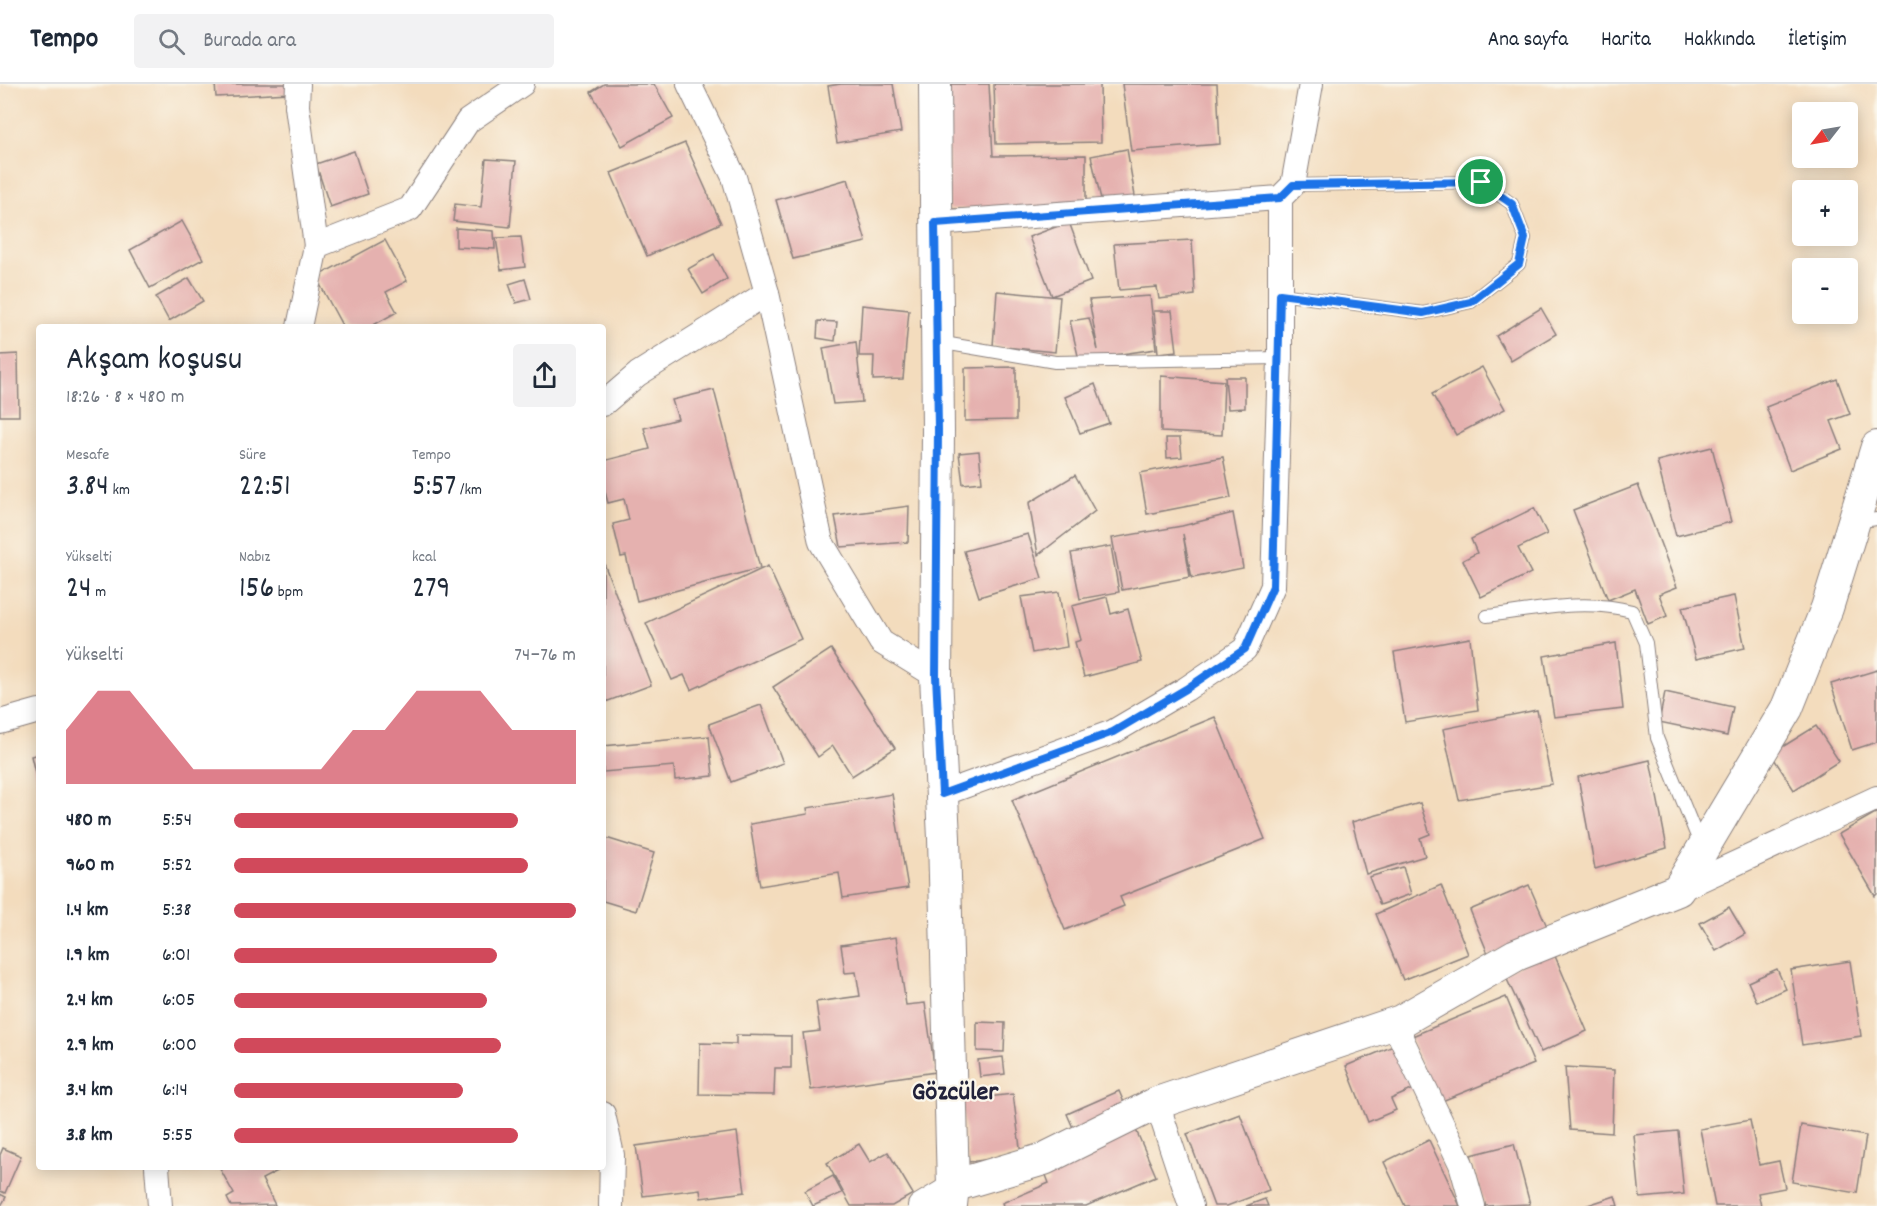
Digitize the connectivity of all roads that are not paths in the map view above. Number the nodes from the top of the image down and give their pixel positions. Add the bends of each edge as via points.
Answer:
1 (298, 84) edge
2 (522, 84) edge
3 (689, 84) edge
4 (935, 84) edge
5 (1311, 84) edge
6 (1286, 192) junction
7 (935, 223) junction
8 (316, 246) junction
9 (767, 293) junction
10 (1280, 294) junction
11 (300, 324) edge
12 (937, 342) junction
13 (1280, 358) junction
14 (606, 401) edge
15 (1877, 447) edge
16 (1865, 521) edge
17 (1487, 616) dead end
18 (936, 676) junction
19 (36, 712) edge
20 (0, 722) edge
21 (942, 794) junction
22 (1877, 798) edge
23 (1702, 849) junction
24 (1678, 890) junction
25 (1401, 1021) junction
26 (1157, 1103) junction
27 (606, 1128) edge
28 (157, 1170) edge
29 (952, 1196) edge
30 (160, 1206) edge
31 (611, 1206) edge
32 (920, 1206) edge
33 (1191, 1206) edge
34 (1473, 1206) edge

1 - 8 street via 297,106
2 - 8 street via 468,122 410,209
3 - 9 street via 734,177
4 - 7 street
5 - 6 street
6 - 7 street
6 - 10 street
6 - 10 lane via 1481,182 1512,204 1525,238 1519,264 1471,302 1432,311
7 - 12 street
8 - 11 street
9 - 14 street via 638,374
9 - 18 street via 821,542 881,642
10 - 13 street
12 - 13 lane via 1055,362
12 - 18 street
13 - 21 street via 1273,586 1245,649 1113,732
15 - 16 street
16 - 23 street via 1787,708
17 - 23 lane via 1576,605 1607,604 1632,611 1646,643 1657,738
18 - 21 street
19 - 20 street
21 - 29 street
22 - 24 street
23 - 24 street
24 - 25 street via 1516,955
25 - 26 street
25 - 34 street via 1401,1038 1461,1164
26 - 29 street via 1044,1159
26 - 33 street
27 - 31 street via 612,1155
28 - 30 street
29 - 32 street

